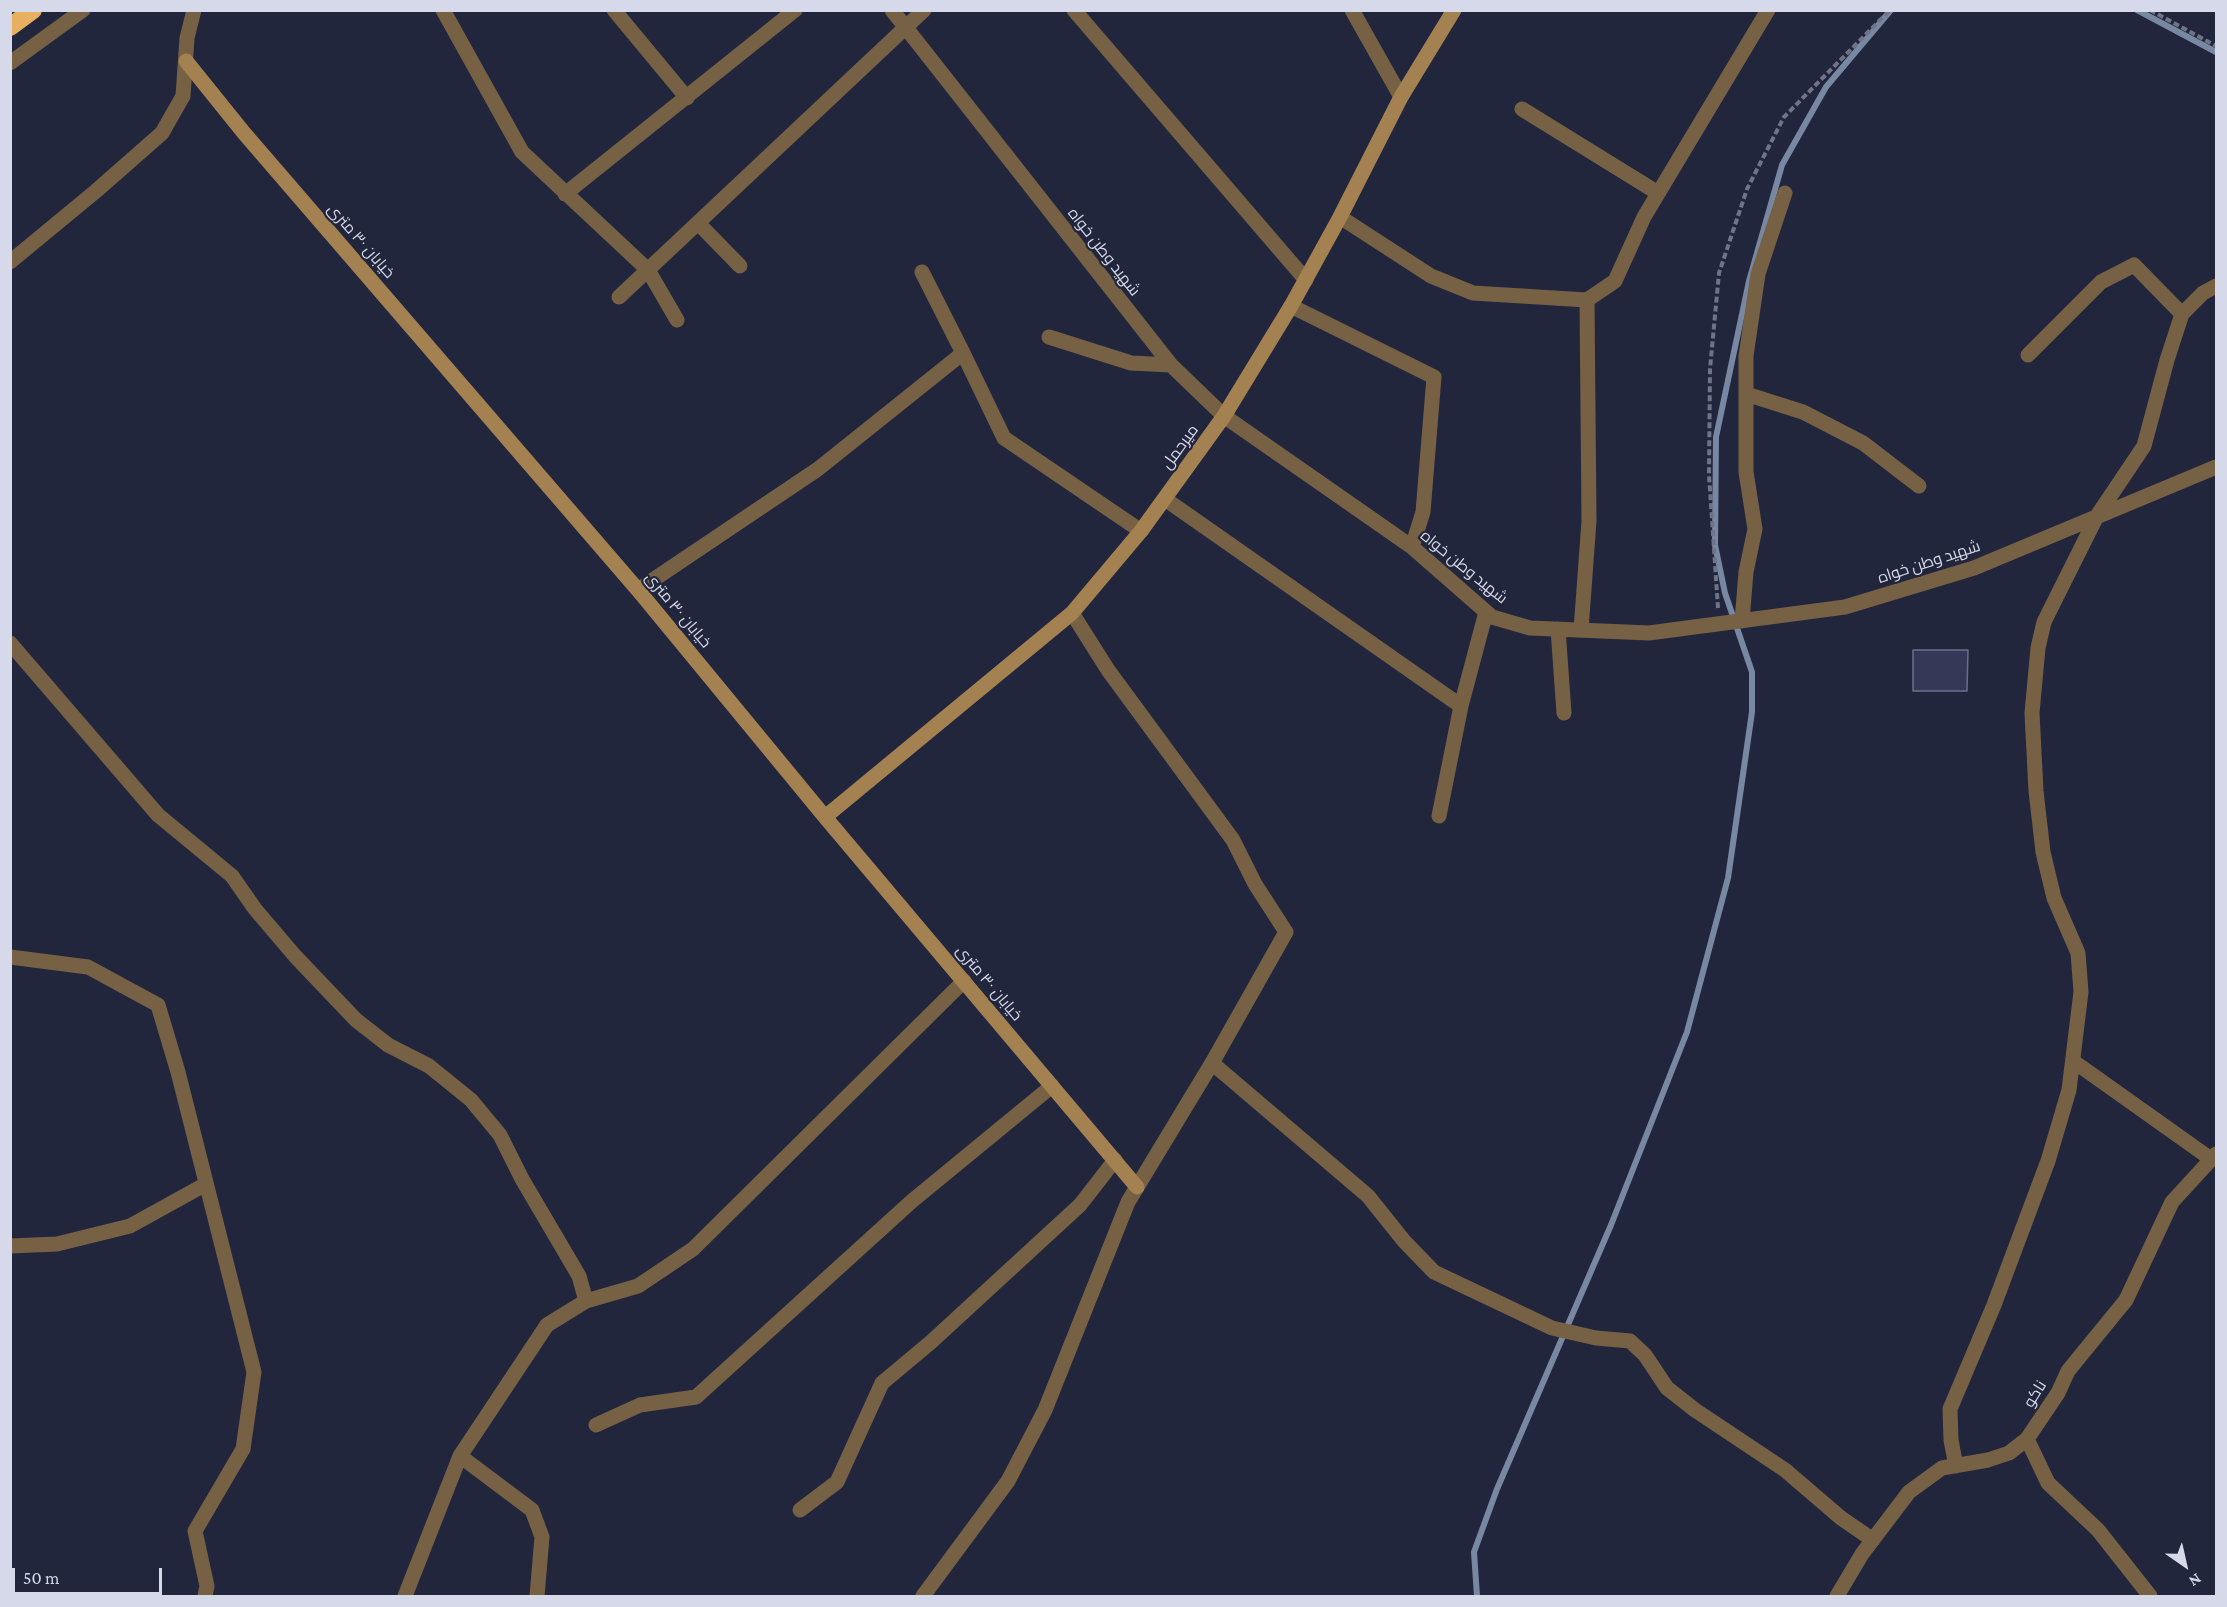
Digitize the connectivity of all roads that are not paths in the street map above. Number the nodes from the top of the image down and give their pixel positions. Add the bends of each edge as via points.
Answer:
1 (33, 10) edge
2 (83, 10) edge
3 (194, 10) edge
4 (443, 10) edge
5 (614, 10) edge
6 (795, 10) edge
7 (892, 10) edge
8 (924, 10) edge
9 (1352, 10) edge
10 (1454, 10) edge
11 (1768, 11) edge
12 (1080, 12) edge
13 (10, 27) edge
14 (904, 29) junction
15 (186, 61) junction
16 (10, 63) edge
17 (1401, 97) junction
18 (687, 98) junction
19 (1522, 109) dead end
20 (1658, 193) junction
21 (1785, 193) dead end
22 (565, 194) junction
23 (1340, 217) junction
24 (698, 223) junction
25 (10, 262) edge
26 (740, 266) dead end
27 (648, 270) junction
28 (922, 272) dead end
29 (1306, 280) junction
30 (2217, 286) edge
31 (619, 297) dead end
32 (1587, 300) junction
33 (1291, 306) junction
34 (2182, 314) junction
35 (677, 320) dead end
36 (1049, 337) dead end
37 (963, 353) junction
38 (2028, 355) dead end
39 (1171, 365) junction
40 (1746, 394) junction
41 (1224, 417) junction
42 (2217, 467) edge
43 (1919, 486) dead end
44 (1165, 499) junction
45 (2097, 516) junction
46 (1141, 531) junction
47 (1412, 547) junction
48 (638, 590) junction
49 (1486, 612) junction
50 (1072, 613) junction
51 (1742, 621) junction
52 (1558, 629) junction
53 (1581, 630) junction
54 (10, 643) edge
55 (1461, 706) junction
56 (1564, 713) dead end
57 (1439, 816) dead end
58 (825, 817) junction
59 (10, 957) edge
60 (964, 981) junction
61 (2073, 1061) junction
62 (1212, 1063) junction
63 (1052, 1086) junction
64 (2214, 1156) edge
65 (1114, 1160) junction
66 (206, 1184) junction
67 (1137, 1187) junction
68 (10, 1246) edge
69 (586, 1301) junction
70 (596, 1425) dead end
71 (2027, 1439) junction
72 (460, 1456) junction
73 (1956, 1466) junction
74 (800, 1509) dead end
75 (1873, 1540) junction
76 (205, 1596) edge
77 (405, 1596) edge
78 (537, 1596) edge
79 (923, 1596) edge
80 (1837, 1596) edge
81 (2150, 1596) edge

1 - 13 highway
2 - 16 street
3 - 15 street
4 - 22 street via 522,152
5 - 18 street
6 - 18 street
7 - 14 street, شهید وطن خواه
8 - 14 street
9 - 17 street
10 - 17 street, میرحمل
11 - 20 street
12 - 29 street
14 - 24 street
14 - 39 street, شهید وطن خواه
15 - 25 street via 183,96 162,133
15 - 48 street, خیابان ۳۰ متری
17 - 23 street, میرحمل
18 - 22 street
19 - 20 street
20 - 32 street via 1615,281
21 - 40 street via 1758,274 1746,356
22 - 27 street
23 - 29 street, میرحمل
23 - 32 street via 1431,276 1473,293
24 - 26 street
24 - 27 street
27 - 31 street
27 - 35 street
28 - 37 street
29 - 33 street, میرحمل
30 - 34 street via 2203,293
32 - 53 street via 1589,521
33 - 41 street, میرحمل
33 - 47 street via 1434,377 1423,512
34 - 38 street via 2134,265 2101,282
34 - 45 street via 2144,446
36 - 39 street via 1131,363
37 - 46 street via 1004,438
37 - 48 street via 818,469
39 - 41 street, شهید وطن خواه
40 - 43 street via 1803,412 1863,442
40 - 51 street via 1746,472 1755,529
41 - 44 street, میرحمل
41 - 47 street, شهید وطن خواه
42 - 45 street, شهید وطن خواه
44 - 46 street, میرحمل
44 - 55 street
45 - 51 street, شهید وطن خواه via 1974,568 1845,607
45 - 61 street via 2044,622 2032,713 2043,852 2054,898 2078,953 2082,992
46 - 50 street, میرحمل
47 - 49 street, شهید وطن خواه
48 - 58 street, خیابان ۳۰ متری
49 - 52 street, شهید وطن خواه via 1530,628
49 - 55 street
50 - 58 street, میرحمل
50 - 62 street via 1108,670 1233,840 1286,932
51 - 53 street, شهید وطن خواه via 1649,633
52 - 53 street, شهید وطن خواه
52 - 56 street
54 - 69 street via 158,815 232,876 288,948 356,1020 388,1045 429,1066 471,1100 500,1135 579,1276
55 - 57 street
58 - 60 street, خیابان ۳۰ متری
59 - 66 street via 88,967 158,1005
60 - 63 street, خیابان ۳۰ متری
60 - 69 street via 693,1249 638,1286
61 - 64 street
61 - 73 street via 2069,1090 2048,1161 1950,1410
62 - 67 street
62 - 75 street via 1368,1196 1434,1272 1552,1328 1630,1341 1645,1355 1667,1388 1785,1470
63 - 65 street, خیابان ۳۰ متری
63 - 70 street via 912,1201 696,1397 640,1405
64 - 71 street, ناکو via 2172,1202 2126,1300 2068,1371
65 - 67 street, خیابان ۳۰ متری
65 - 74 street via 1080,1205 882,1383 837,1482
66 - 68 street via 130,1226 57,1244
66 - 76 street via 254,1372 243,1449 195,1531 207,1586
67 - 79 street via 1044,1410 1008,1481
69 - 72 street via 547,1325
71 - 73 street, ناکو via 2009,1453
71 - 81 street via 2048,1483 2098,1530
72 - 77 street
72 - 78 street via 532,1510 542,1537
73 - 75 street, ناکو via 1942,1468 1909,1492
75 - 80 street, ناکو

